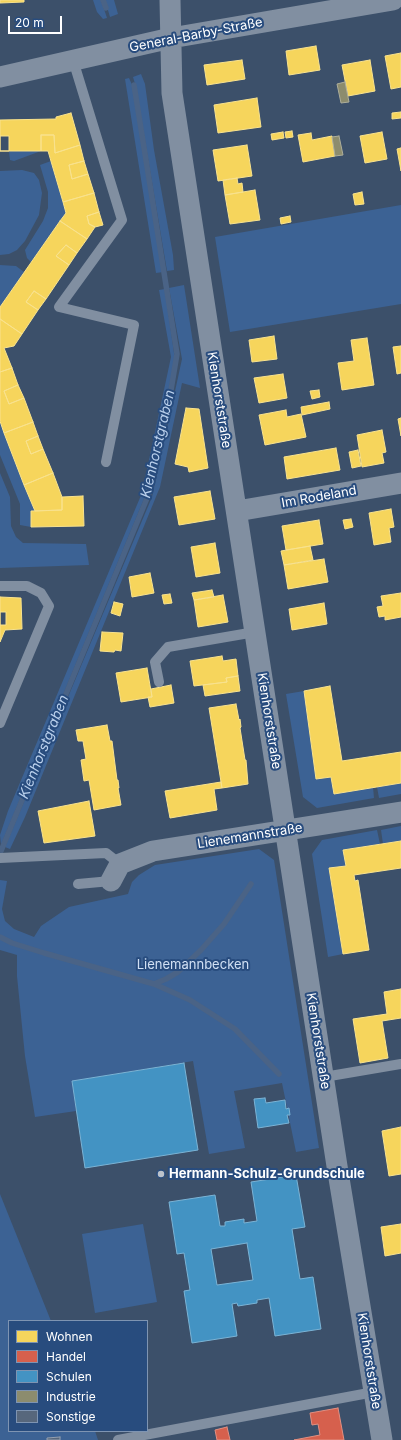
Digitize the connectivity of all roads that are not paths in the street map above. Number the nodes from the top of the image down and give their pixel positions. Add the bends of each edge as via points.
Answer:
1 (170, 0) edge
2 (393, 0) edge
3 (171, 38) junction
4 (73, 60) junction
5 (0, 77) edge
6 (106, 462) dead end
7 (401, 483) edge
8 (236, 512) junction
9 (0, 586) edge
10 (255, 632) junction
11 (159, 682) dead end
12 (0, 723) edge
13 (401, 812) edge
14 (286, 830) junction
15 (0, 858) edge
16 (115, 872) junction
17 (78, 884) dead end
18 (401, 1064) edge
19 (324, 1077) junction
20 (374, 1392) junction
21 (118, 1440) edge
22 (382, 1440) edge

1 - 3 street, Kienhorststraße
2 - 3 street, General-Barby-Straße
3 - 4 street, General-Barby-Straße
3 - 8 street, Kienhorststraße via 172,93
4 - 5 street, General-Barby-Straße
4 - 6 lane via 122,220 59,307 134,325
7 - 8 street, Im Rodeland
8 - 10 street, Kienhorststraße
9 - 12 lane via 27,586 41,593 49,606
10 - 11 lane via 168,647 155,662
10 - 14 street, Kienhorststraße
13 - 14 street, Lienemannstraße
14 - 16 street, Lienemannstraße via 153,851
14 - 19 street, Kienhorststraße
15 - 16 lane via 106,853
16 - 17 lane
18 - 19 lane
19 - 20 street, Kienhorststraße
20 - 21 lane
20 - 22 street, Kienhorststraße

